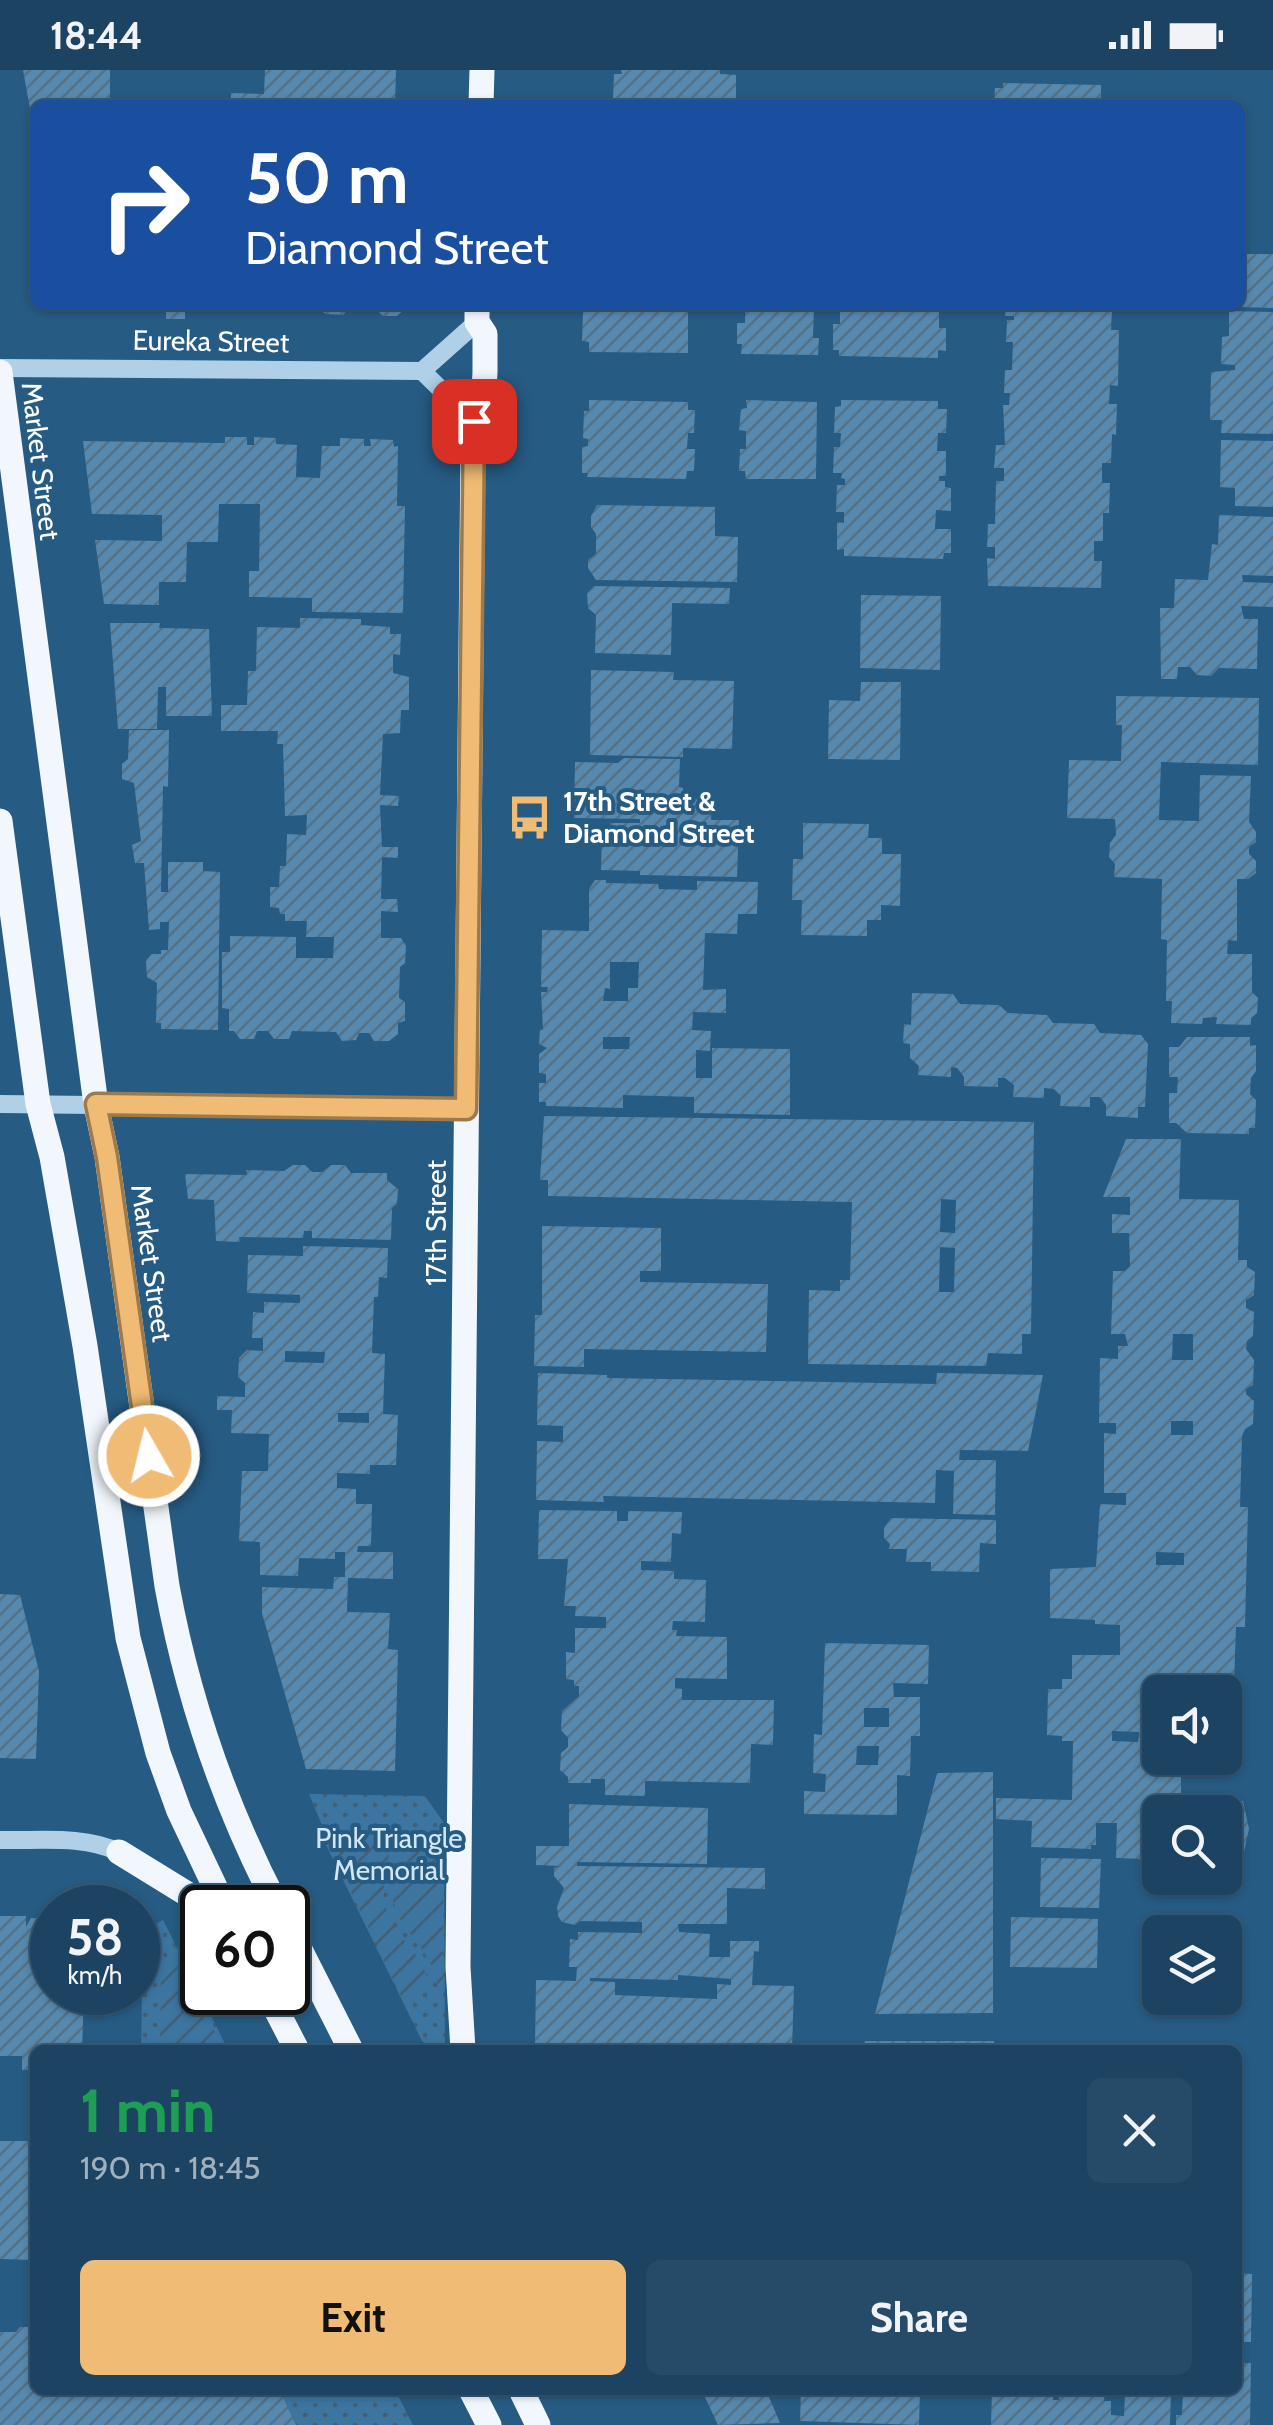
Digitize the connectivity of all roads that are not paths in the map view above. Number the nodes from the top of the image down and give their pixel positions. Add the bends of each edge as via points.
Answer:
1 (482, 70) edge
2 (481, 100) edge
3 (477, 314) edge
4 (0, 370) edge
5 (422, 371) junction
6 (474, 421) junction
7 (0, 821) edge
8 (0, 1104) edge
9 (38, 1104) junction
10 (96, 1104) junction
11 (466, 1109) junction
12 (0, 1840) edge
13 (119, 1852) joint
14 (214, 1885) edge
15 (267, 1885) edge
16 (180, 1890) edge
17 (310, 1969) edge
18 (280, 2015) edge
19 (294, 2045) edge
20 (348, 2045) edge
21 (463, 2045) edge
22 (474, 2395) edge
23 (524, 2395) edge
24 (539, 2395) edge
25 (489, 2425) edge
26 (539, 2425) edge

1 - 2 main road
3 - 5 street
3 - 6 main road, 17th Street via 486,334 483,408
4 - 5 street, Eureka Street
4 - 10 main road, Market Street
5 - 6 street
6 - 11 main road, 17th Street
7 - 9 main road
8 - 9 street
9 - 10 street
9 - 14 main road via 85,1346 128,1638 158,1753
10 - 11 street
10 - 15 main road, Market Street via 178,1643 232,1814
11 - 21 main road, 17th Street
12 - 13 street via 80,1841
13 - 16 main road
17 - 20 main road
18 - 19 main road
22 - 25 main road
23 - 26 main road
24 - 26 main road

